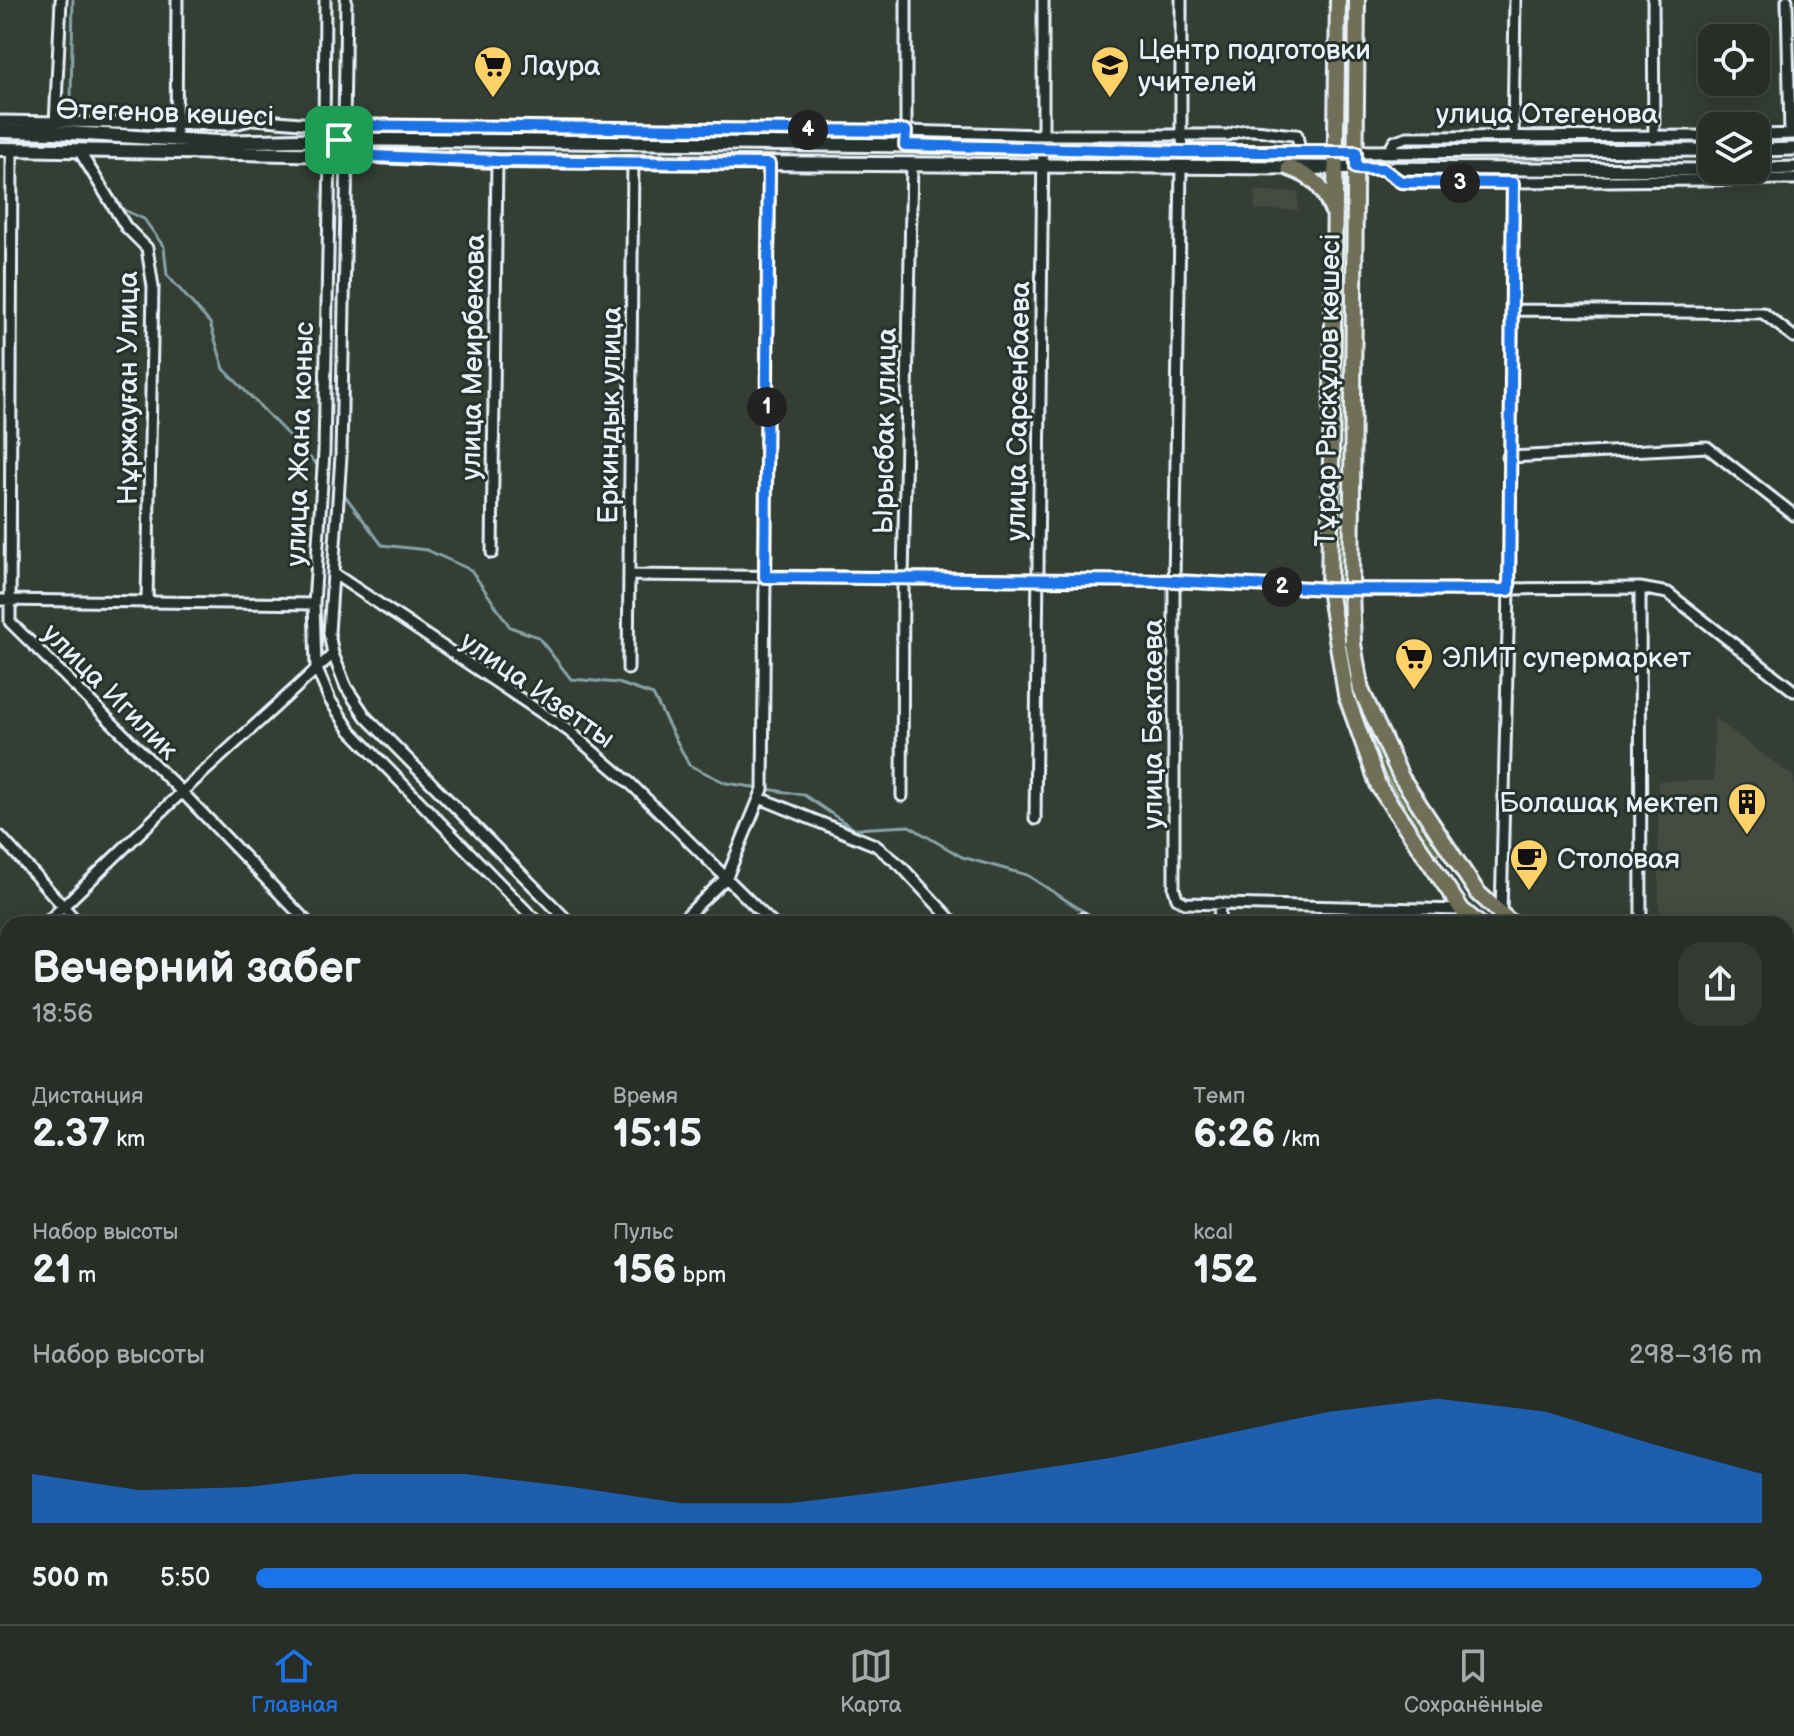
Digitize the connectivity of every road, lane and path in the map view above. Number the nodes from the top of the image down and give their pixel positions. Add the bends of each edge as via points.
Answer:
1 (61, 0) edge
2 (177, 0) edge
3 (325, 0) edge
4 (346, 0) edge
5 (906, 0) edge
6 (1043, 0) edge
7 (1181, 0) edge
8 (1338, 0) edge
9 (1357, 0) edge
10 (1515, 0) edge
11 (1653, 0) edge
12 (1787, 0) edge
13 (0, 121) edge
14 (177, 125) junction
15 (324, 125) junction
16 (344, 125) junction
17 (55, 127) junction
18 (0, 131) edge
19 (906, 131) junction
20 (1181, 134) junction
21 (1792, 134) edge
22 (1770, 135) edge
23 (1513, 136) junction
24 (1698, 136) edge
25 (1654, 138) junction
26 (345, 139) junction
27 (324, 140) junction
28 (176, 141) junction
29 (1043, 141) junction
30 (885, 145) junction
31 (905, 145) junction
32 (6, 149) edge
33 (78, 149) junction
34 (1794, 149) edge
35 (1698, 150) edge
36 (1770, 150) edge
37 (1184, 152) junction
38 (1300, 152) junction
39 (1356, 152) junction
40 (1388, 152) junction
41 (330, 155) junction
42 (347, 155) junction
43 (1335, 160) junction
44 (497, 161) junction
45 (633, 161) junction
46 (769, 164) junction
47 (886, 164) junction
48 (912, 164) junction
49 (1043, 166) junction
50 (1181, 168) junction
51 (1289, 168) junction
52 (1356, 168) junction
53 (1794, 168) edge
54 (1383, 169) junction
55 (1770, 169) edge
56 (1698, 170) edge
57 (1794, 179) edge
58 (1513, 183) junction
59 (1334, 217) junction
60 (1512, 310) junction
61 (1794, 337) edge
62 (1331, 444) junction
63 (1353, 444) junction
64 (1508, 457) junction
65 (1794, 515) edge
66 (492, 553) dead end
67 (333, 573) junction
68 (629, 575) junction
69 (765, 577) junction
70 (903, 578) junction
71 (1037, 580) junction
72 (1174, 581) junction
73 (1640, 588) junction
74 (1329, 589) junction
75 (1351, 590) junction
76 (1509, 590) junction
77 (4, 600) edge
78 (147, 601) junction
79 (314, 604) junction
80 (333, 654) junction
81 (316, 667) junction
82 (628, 669) dead end
83 (1794, 691) edge
84 (369, 720) junction
85 (358, 738) junction
86 (182, 792) junction
87 (762, 794) junction
88 (902, 796) dead end
89 (1035, 819) dead end
90 (0, 836) edge
91 (1452, 855) junction
92 (1433, 868) junction
93 (727, 877) junction
94 (1220, 903) junction
95 (62, 907) junction
96 (1462, 910) junction
97 (53, 916) edge
98 (71, 916) edge
99 (301, 916) edge
100 (531, 916) edge
101 (563, 916) edge
102 (686, 916) edge
103 (765, 916) edge
104 (947, 916) edge
105 (1219, 916) edge
106 (1469, 916) edge
107 (1502, 916) edge
108 (1506, 916) edge
109 (1641, 916) edge

1 - 17 street
2 - 14 street
3 - 15 street
4 - 16 street, улица Жана коныс
5 - 19 street
6 - 29 street, улица Сарсенбаева
7 - 20 street
8 - 43 main road, Тұрар Рыскұлов көшесі
9 - 39 main road, Тұрар Рыскұлов көшесі
10 - 23 street
11 - 25 street
12 - 21 street
13 - 17 street
14 - 15 street via 231,125 254,119
14 - 17 street
14 - 28 street
15 - 16 street
15 - 27 street
16 - 19 street
16 - 26 street, улица Жана коныс
17 - 18 main road, Өтегенов көшесі
17 - 28 main road, Өтегенов көшесі
19 - 29 street
19 - 31 street
20 - 29 street
20 - 37 street
20 - 38 street via 1268,130 1297,135
21 - 22 street
23 - 25 street, улица Отегенова
23 - 40 street, улица Отегенова via 1407,137 1395,141
24 - 25 street, улица Отегенова
26 - 27 main road, Өтегенов көшесі
26 - 30 main road, Өтегенов көшесі
26 - 42 street, улица Жана коныс
27 - 28 main road, Өтегенов көшесі
27 - 41 street, улица Жана коныс
29 - 31 main road, Өтегенов көшесі
29 - 37 main road, Өтегенов көшесі
29 - 49 street, улица Сарсенбаева
30 - 31 main road, Өтегенов көшесі
30 - 47 street
32 - 33 main road, Өтегенов көшесі
32 - 77 street, улица Игилик
33 - 41 main road, Өтегенов көшесі
33 - 78 street, Нұржауған Улица via 126,227 147,248 153,287
34 - 36 street
35 - 40 street, улица Отегенова
37 - 38 main road, Өтегенов көшесі
38 - 43 main road, Өтегенов көшесі
39 - 40 street, улица Отегенова
39 - 43 main road
39 - 52 main road, Тұрар Рыскұлов көшесі
41 - 42 main road, Өтегенов көшесі
41 - 79 street, улица Жана коныс via 324,452
42 - 44 main road, Өтегенов көшесі
42 - 67 street, улица Жана коныс via 341,456
43 - 51 main road, Өтегенов көшесі
43 - 52 main road
43 - 59 main road, Тұрар Рыскұлов көшесі
44 - 45 main road, Өтегенов көшесі
44 - 66 street, улица Меирбекова
45 - 46 main road, Өтегенов көшесі
45 - 68 street, Еркиндык улица
46 - 47 main road, Өтегенов көшесі
46 - 69 street
47 - 48 main road, Өтегенов көшесі
48 - 49 main road, Өтегенов көшесі
48 - 70 street, Ырысбак улица
49 - 50 main road, Өтегенов көшесі
49 - 71 street, улица Сарсенбаева
50 - 51 main road, Өтегенов көшесі
50 - 72 street, улица Бектаева
51 - 59 main road via 1319,185
52 - 54 street, улица Отегенова
52 - 63 main road, Тұрар Рыскұлов көшесі
53 - 55 street
54 - 56 street, улица Отегенова
54 - 58 street, улица Отегенова via 1401,182
57 - 58 street, улица Отегенова
58 - 60 street
59 - 62 main road, Тұрар Рыскұлов көшесі
60 - 61 street via 1763,313
60 - 64 street
62 - 63 main road
62 - 74 main road, Тұрар Рыскұлов көшесі
63 - 75 main road, Тұрар Рыскұлов көшесі
64 - 65 street via 1707,447
64 - 76 street
67 - 80 street, улица Жана коныс
67 - 93 street, улица Изетты via 569,731
68 - 69 street
68 - 82 street, Еркиндык улица
69 - 70 street
69 - 87 street
70 - 71 street
70 - 88 street, Ырысбак улица
71 - 72 street
71 - 89 street, улица Сарсенбаева
72 - 74 street
72 - 94 street, улица Бектаева via 1174,889 1185,903
73 - 76 street
73 - 83 street via 1668,593
73 - 109 street
74 - 75 street
74 - 92 main road, Тұрар Рыскұлов көшесі via 1346,695 1379,787
75 - 76 street
75 - 91 main road, Тұрар Рыскұлов көшесі via 1361,690 1404,782
76 - 108 street
77 - 78 street
77 - 86 street, улица Игилик via 10,622
78 - 79 street
79 - 81 street, улица Жана коныс
80 - 81 street
80 - 84 street, улица Жана коныс via 346,687
81 - 85 street, улица Жана коныс via 330,700
81 - 86 street
84 - 85 street
84 - 101 street, улица Жана коныс
85 - 100 street, улица Жана коныс
86 - 95 street
86 - 99 street, улица Игилик
87 - 93 street
87 - 104 street via 889,854
90 - 95 street
91 - 92 main road
91 - 107 main road, Тұрар Рыскұлов көшесі via 1477,892
92 - 96 main road, Тұрар Рыскұлов көшесі
93 - 102 street
93 - 103 street, улица Изетты
94 - 96 street, улица Бектаева
94 - 105 street
95 - 97 street
95 - 98 street
96 - 106 main road, Тұрар Рыскұлов көшесі

